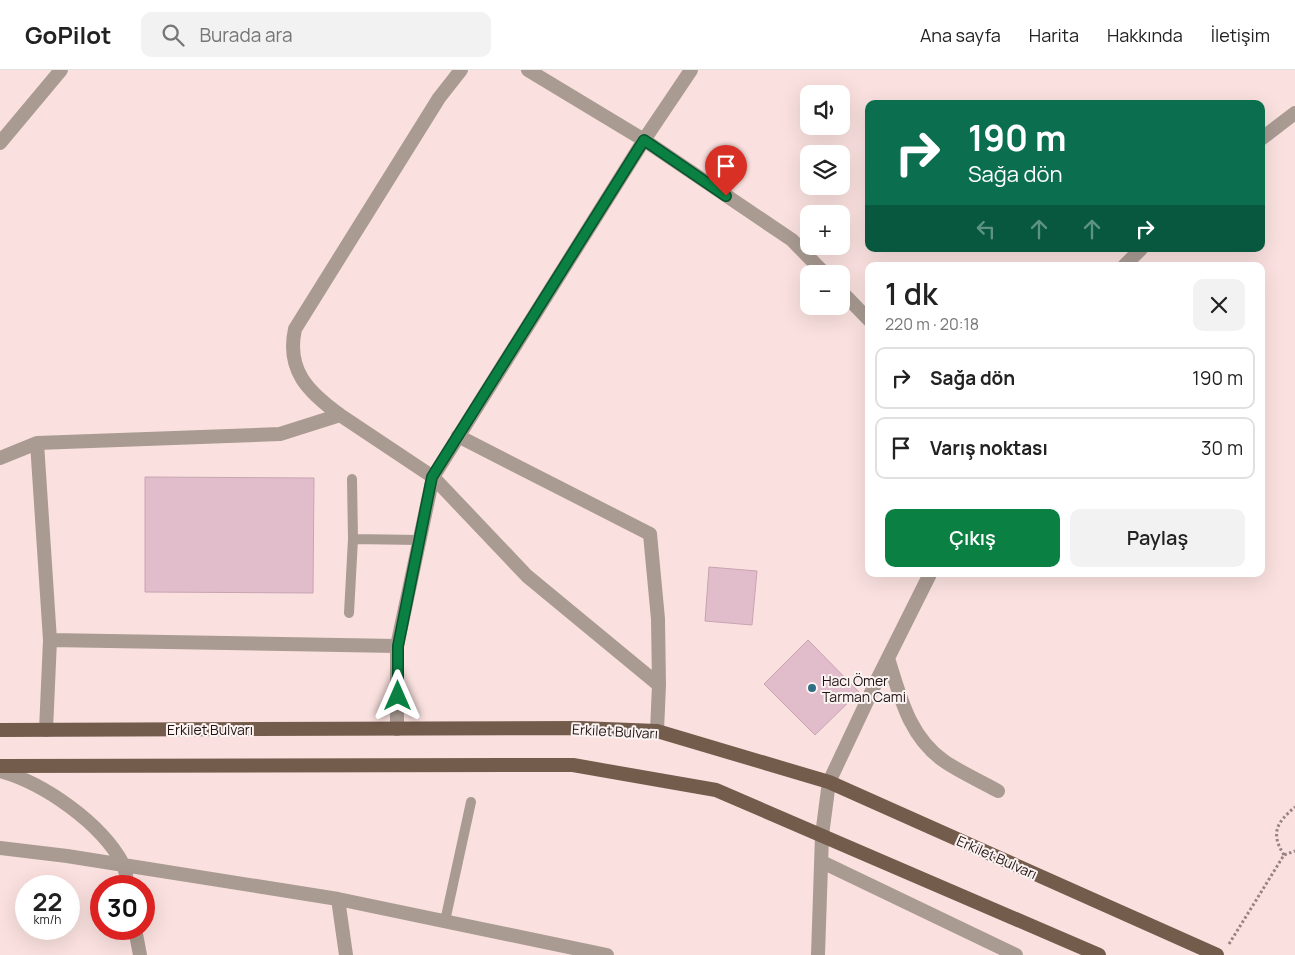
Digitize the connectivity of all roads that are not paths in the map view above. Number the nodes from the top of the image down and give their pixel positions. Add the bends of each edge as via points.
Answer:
1 (61, 70) edge
2 (462, 70) edge
3 (528, 70) edge
4 (691, 70) edge
5 (1295, 114) edge
6 (1265, 136) edge
7 (644, 140) junction
8 (0, 143) edge
9 (1138, 252) edge
10 (1128, 262) edge
11 (816, 265) edge
12 (850, 300) edge
13 (865, 316) edge
14 (340, 415) junction
15 (458, 436) junction
16 (37, 443) junction
17 (0, 458) edge
18 (432, 477) junction
19 (352, 479) dead end
20 (353, 540) junction
21 (419, 540) junction
22 (928, 577) edge
23 (349, 613) dead end
24 (50, 640) junction
25 (398, 646) junction
26 (888, 658) junction
27 (659, 685) junction
28 (397, 729) junction
29 (0, 730) edge
30 (46, 730) junction
31 (657, 731) junction
32 (0, 766) edge
33 (0, 771) edge
34 (830, 782) junction
35 (998, 791) dead end
36 (471, 802) dead end
37 (822, 835) junction
38 (0, 848) edge
39 (822, 862) junction
40 (124, 865) junction
41 (126, 875) edge
42 (338, 899) junction
43 (445, 921) junction
44 (137, 940) edge
45 (1222, 951) edge
46 (140, 955) edge
47 (346, 955) edge
48 (607, 955) edge
49 (818, 955) edge
50 (1016, 955) edge
51 (1099, 955) edge

1 - 8 street
2 - 14 street via 439,98 295,329 292,352 298,371 313,393
3 - 7 street
4 - 7 street
5 - 6 street
7 - 11 street via 792,240
7 - 15 street
9 - 10 street
12 - 13 street
14 - 16 street via 280,434
14 - 18 street
15 - 18 street
15 - 27 street via 650,534 658,618
16 - 17 street
16 - 24 street
18 - 21 street
18 - 27 street via 527,576
19 - 20 lane
20 - 21 lane
20 - 23 lane
21 - 25 street
22 - 26 street
24 - 25 street
24 - 30 street
25 - 28 street
26 - 34 street
26 - 35 street via 904,709 921,740 944,761
27 - 31 street
28 - 30 main road, Erkilet Bulvarı
28 - 31 main road, Erkilet Bulvarı
29 - 30 main road, Erkilet Bulvarı
31 - 34 main road, Erkilet Bulvarı
32 - 37 main road via 573,765 716,790
33 - 40 street via 23,779 62,801 96,830
34 - 37 street
34 - 45 main road, Erkilet Bulvarı
36 - 43 lane
37 - 39 street
37 - 51 main road
38 - 40 street
39 - 49 street
39 - 50 street
40 - 41 street
40 - 42 street
42 - 43 street
42 - 47 street
43 - 48 street
44 - 46 street

